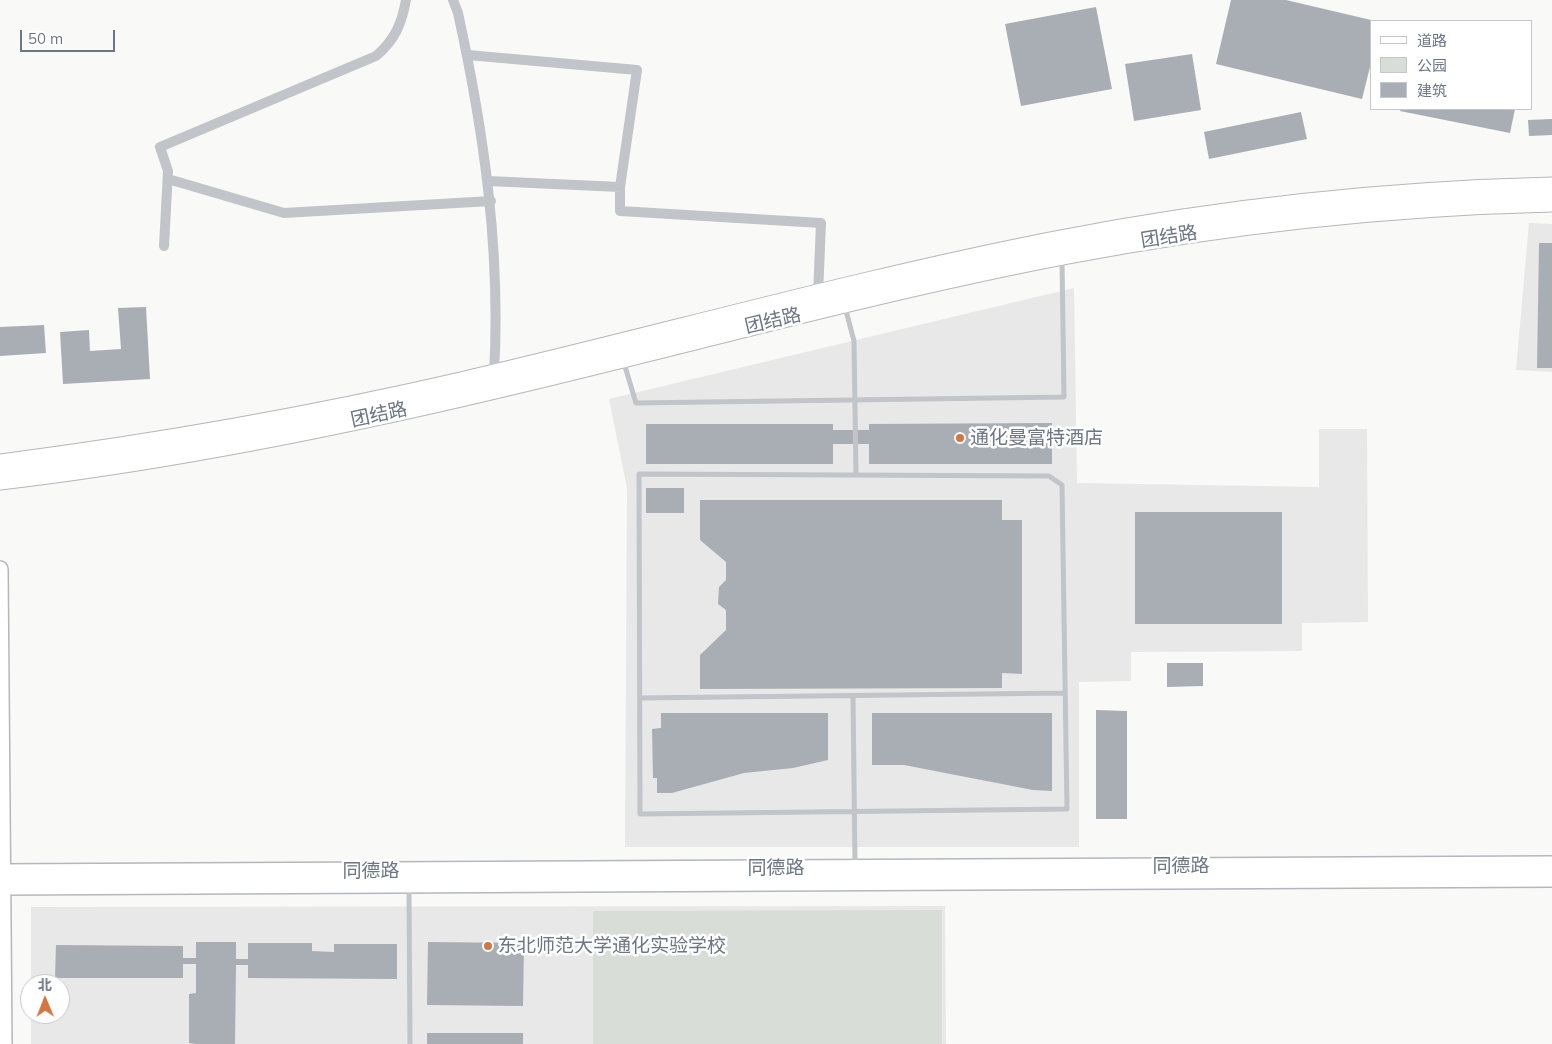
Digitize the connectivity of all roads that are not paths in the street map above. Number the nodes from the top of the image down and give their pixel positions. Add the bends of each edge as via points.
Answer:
1 (406, 0) edge
2 (453, 0) edge
3 (468, 55) junction
4 (168, 179) junction
5 (488, 181) junction
6 (620, 187) junction
7 (1552, 187) edge
8 (491, 201) junction
9 (1552, 202) edge
10 (164, 246) dead end
11 (1062, 255) junction
12 (818, 295) junction
13 (844, 304) junction
14 (622, 358) junction
15 (494, 374) junction
16 (855, 400) junction
17 (0, 464) edge
18 (856, 475) junction
19 (0, 480) edge
20 (0, 569) edge
21 (1065, 693) junction
22 (853, 696) junction
23 (640, 698) junction
24 (854, 812) junction
25 (1552, 864) edge
26 (855, 868) junction
27 (1552, 879) edge
28 (1, 880) edge
29 (409, 885) junction
30 (4, 1044) edge
31 (410, 1044) edge

1 - 4 street via 402,22 376,56 160,146
2 - 3 street
3 - 5 street
3 - 6 street via 637,70
4 - 8 street via 284,213
4 - 10 street
5 - 6 street
5 - 8 street
6 - 12 street via 620,211 821,223
7 - 12 highway, 团结路 via 1391,195 1192,218 989,255
8 - 15 street via 496,280
9 - 11 highway, 团结路 via 1327,216 1194,233
11 - 13 highway, 团结路
11 - 16 lane via 1064,397
12 - 15 highway, 团结路
13 - 14 highway, 团结路
13 - 16 lane via 854,341
14 - 16 lane via 636,403
14 - 19 highway, 团结路 via 462,397 296,432 138,461
15 - 17 highway, 团结路 via 362,404 214,432
16 - 18 lane
18 - 21 lane via 1049,476 1062,485
18 - 23 lane via 639,474
20 - 28 main road
21 - 22 lane
21 - 24 lane via 1067,809
22 - 23 lane
22 - 24 lane
23 - 24 lane via 640,814
24 - 26 lane
25 - 26 main road, 同德路
26 - 28 main road, 同德路
27 - 29 main road, 同德路
28 - 29 main road, 同德路
28 - 30 main road
29 - 31 lane

